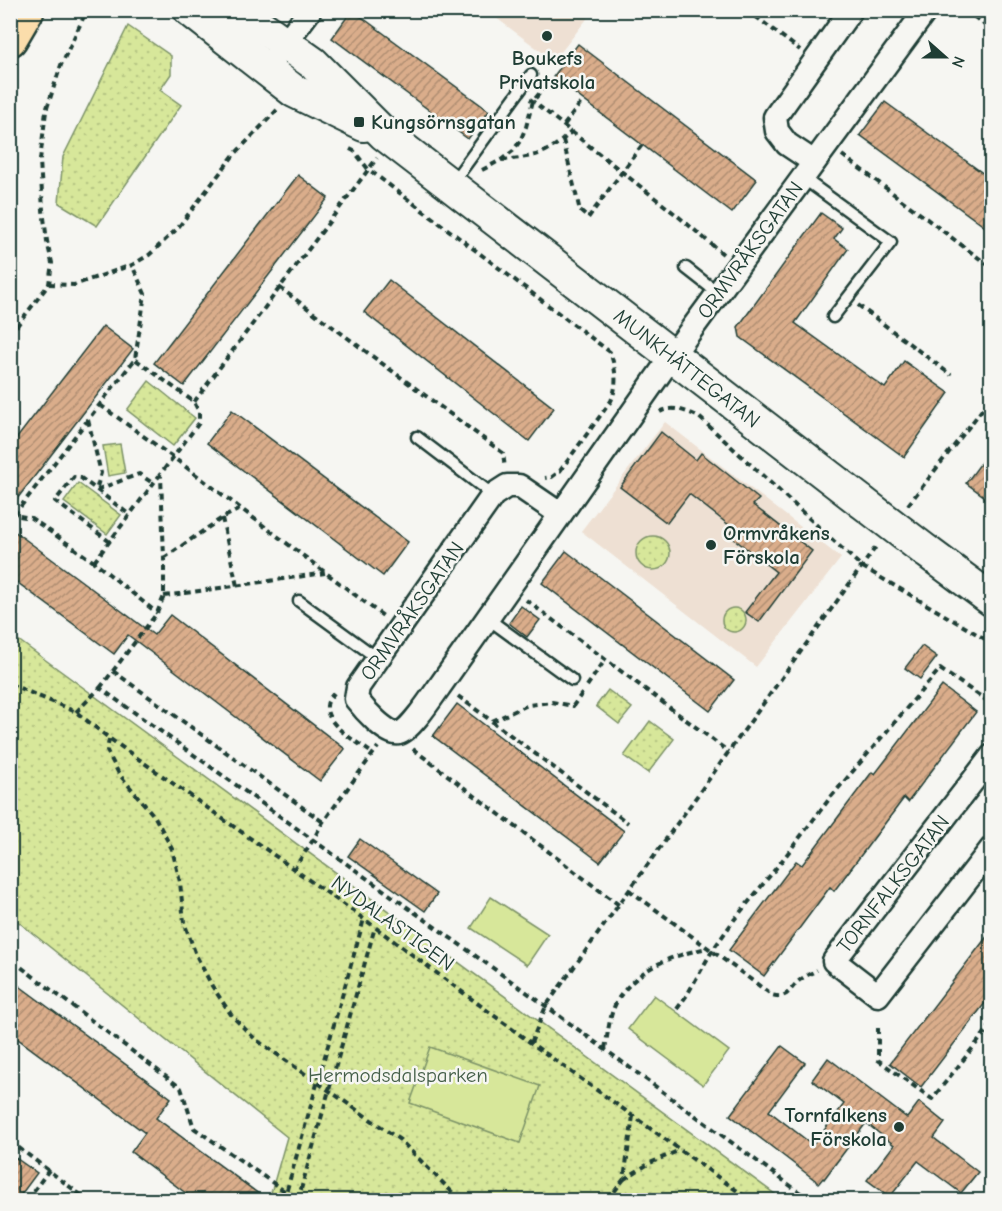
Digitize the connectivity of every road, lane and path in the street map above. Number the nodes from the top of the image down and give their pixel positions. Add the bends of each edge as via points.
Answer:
1 (27, 10) edge
2 (87, 10) edge
3 (159, 10) edge
4 (238, 10) edge
5 (310, 10) edge
6 (747, 10) edge
7 (851, 10) edge
8 (926, 10) edge
9 (966, 10) edge
10 (179, 14) edge
11 (992, 31) edge
12 (10, 39) edge
13 (285, 44) junction
14 (815, 61) junction
15 (265, 69) junction
16 (531, 75) dead end
17 (549, 82) dead end
18 (294, 91) junction
19 (519, 91) junction
20 (583, 100) dead end
21 (533, 101) junction
22 (564, 125) junction
23 (572, 131) junction
24 (387, 136) junction
25 (563, 140) junction
26 (344, 145) dead end
27 (642, 145) dead end
28 (842, 155) dead end
29 (501, 160) junction
30 (368, 168) junction
31 (808, 170) junction
32 (623, 172) junction
33 (464, 179) junction
34 (132, 265) junction
35 (738, 266) junction
36 (686, 268) dead end
37 (992, 268) edge
38 (49, 284) junction
39 (279, 287) junction
40 (718, 292) junction
41 (848, 298) junction
42 (833, 317) dead end
43 (10, 335) edge
44 (672, 356) junction
45 (135, 359) junction
46 (951, 375) dead end
47 (616, 390) junction
48 (992, 397) edge
49 (194, 402) junction
50 (99, 405) junction
51 (636, 407) junction
52 (88, 420) junction
53 (417, 437) dead end
54 (174, 458) junction
55 (161, 475) junction
56 (543, 479) dead end
57 (499, 480) junction
58 (154, 484) junction
59 (96, 490) junction
60 (240, 509) junction
61 (903, 511) dead end
62 (12, 513) edge
63 (560, 514) junction
64 (130, 515) junction
65 (222, 518) junction
66 (882, 538) dead end
67 (110, 542) junction
68 (164, 558) junction
69 (94, 562) junction
70 (861, 566) junction
71 (326, 573) junction
72 (237, 586) junction
73 (509, 587) junction
74 (164, 596) junction
75 (992, 600) edge
76 (299, 601) dead end
77 (157, 613) junction
78 (487, 618) junction
79 (399, 628) junction
80 (992, 643) edge
81 (377, 658) junction
82 (605, 660) junction
83 (113, 670) junction
84 (572, 680) dead end
85 (442, 683) junction
86 (10, 684) edge
87 (100, 688) junction
88 (334, 693) dead end
89 (992, 704) edge
90 (76, 712) junction
91 (492, 721) junction
92 (391, 733) junction
93 (109, 738) junction
94 (729, 752) junction
95 (372, 753) junction
96 (991, 758) edge
97 (323, 822) junction
98 (628, 823) dead end
99 (313, 840) junction
100 (992, 848) edge
101 (292, 870) junction
102 (629, 890) junction
103 (619, 905) junction
104 (364, 919) junction
105 (375, 927) junction
106 (710, 950) junction
107 (10, 951) edge
108 (834, 961) junction
109 (546, 1006) junction
110 (677, 1009) dead end
111 (992, 1024) edge
112 (878, 1028) dead end
113 (531, 1043) junction
114 (604, 1049) junction
115 (317, 1082) junction
116 (329, 1090) junction
117 (633, 1116) junction
118 (10, 1141) edge
119 (680, 1149) junction
120 (49, 1170) junction
121 (624, 1179) junction
122 (286, 1192) junction
123 (27, 1200) edge
124 (86, 1200) edge
125 (284, 1200) edge
126 (298, 1200) edge
127 (460, 1200) edge
128 (608, 1200) edge
129 (750, 1200) edge
130 (810, 1200) edge

1 - 12 highway
2 - 38 path via 60,65 46,111 40,160 52,263
3 - 10 path
4 - 13 main road, MUNKHÄTTEGATAN
5 - 13 street
6 - 14 path
7 - 14 street, ORMVRÅKSGATAN
8 - 31 street, ORMVRÅKSGATAN
9 - 11 path
10 - 15 main road, MUNKHÄTTEGATAN
13 - 15 street
13 - 24 main road, MUNKHÄTTEGATAN via 313,63
14 - 31 street, ORMVRÅKSGATAN via 775,117 777,130
15 - 18 main road, MUNKHÄTTEGATAN
16 - 19 lane
17 - 21 path
18 - 24 main road, MUNKHÄTTEGATAN
18 - 34 path via 233,156 177,229
19 - 21 path
19 - 33 lane
20 - 22 path
21 - 22 path
21 - 29 path via 520,141
22 - 23 path
23 - 25 path
23 - 32 path
24 - 30 path
24 - 33 main road, MUNKHÄTTEGATAN
25 - 29 path via 546,152
25 - 32 path via 580,211 588,218
26 - 30 path
27 - 32 path
28 - 37 path
29 - 33 path
30 - 39 path
30 - 47 path via 610,352 615,364
31 - 35 street, ORMVRÅKSGATAN
31 - 41 lane via 891,242
32 - 35 path
33 - 44 main road, MUNKHÄTTEGATAN
34 - 38 path via 74,285
34 - 45 path via 145,294
35 - 40 street, ORMVRÅKSGATAN
36 - 40 lane
38 - 43 path
39 - 49 path
39 - 57 path via 503,453
40 - 44 street, ORMVRÅKSGATAN
41 - 42 lane
41 - 46 path
44 - 51 street, ORMVRÅKSGATAN
44 - 75 main road, MUNKHÄTTEGATAN, bridge
45 - 49 path
45 - 50 path
47 - 51 path
47 - 56 path via 560,471
48 - 61 path
49 - 54 path via 200,412 200,423
50 - 52 path
50 - 54 path
51 - 63 street, ORMVRÅKSGATAN
51 - 70 path via 652,418 669,409 699,417
52 - 59 path via 101,473
52 - 62 path
53 - 57 lane
54 - 55 path
54 - 60 path
55 - 58 path
55 - 68 path
57 - 63 street via 519,486
57 - 79 street, ORMVRÅKSGATAN
58 - 59 path via 139,474
58 - 64 path
59 - 64 path
59 - 67 path via 74,477 55,501
60 - 65 path
60 - 71 path
62 - 69 path via 31,518
63 - 73 street, ORMVRÅKSGATAN
64 - 67 path
65 - 68 path
65 - 72 path
66 - 70 path
67 - 69 path
68 - 74 path
69 - 77 path
70 - 80 path
70 - 94 path
71 - 72 path
71 - 79 path
72 - 74 path
73 - 78 street, ORMVRÅKSGATAN
73 - 82 path
74 - 77 path
76 - 81 lane
77 - 83 path
78 - 84 lane
78 - 85 street, ORMVRÅKSGATAN
79 - 81 street, ORMVRÅKSGATAN
81 - 92 street, ORMVRÅKSGATAN via 358,687 356,699 364,711
82 - 91 path via 573,706 552,702 528,705
82 - 94 path
83 - 87 path
83 - 97 path
85 - 91 path
85 - 92 street, ORMVRÅKSGATAN via 408,728
86 - 90 path, NYDALASTIGEN
87 - 90 path
87 - 99 path
88 - 95 path via 326,708 330,719
89 - 106 path via 940,669 830,798
90 - 93 path, NYDALASTIGEN
91 - 98 path
92 - 95 path
92 - 103 path
93 - 101 path, NYDALASTIGEN
93 - 115 path via 107,751 119,774 155,817 172,849 184,922 212,986 232,1016 255,1039
94 - 102 path
95 - 97 path
96 - 108 street, TORNFALKSGATAN
97 - 99 path
99 - 101 path
99 - 109 path
100 - 108 street, TORNFALKSGATAN via 878,995
101 - 104 path, NYDALASTIGEN
102 - 103 path
102 - 106 path
103 - 109 path
104 - 105 path, NYDALASTIGEN
104 - 115 path
105 - 113 path, NYDALASTIGEN
105 - 116 path
106 - 108 path via 778,997
106 - 110 path
106 - 114 path via 668,958 631,982 616,1000
107 - 122 path via 13,961 181,1088 194,1128
109 - 113 path
109 - 114 path
111 - 112 path via 932,1099 878,1060
113 - 117 path, NYDALASTIGEN
114 - 130 path
115 - 116 path
115 - 122 path
116 - 126 path
116 - 127 path via 400,1140
117 - 119 path, NYDALASTIGEN
117 - 121 path
118 - 120 path
119 - 121 path
119 - 129 path, NYDALASTIGEN
120 - 123 path
120 - 124 path
121 - 128 path
122 - 125 path
122 - 126 path

